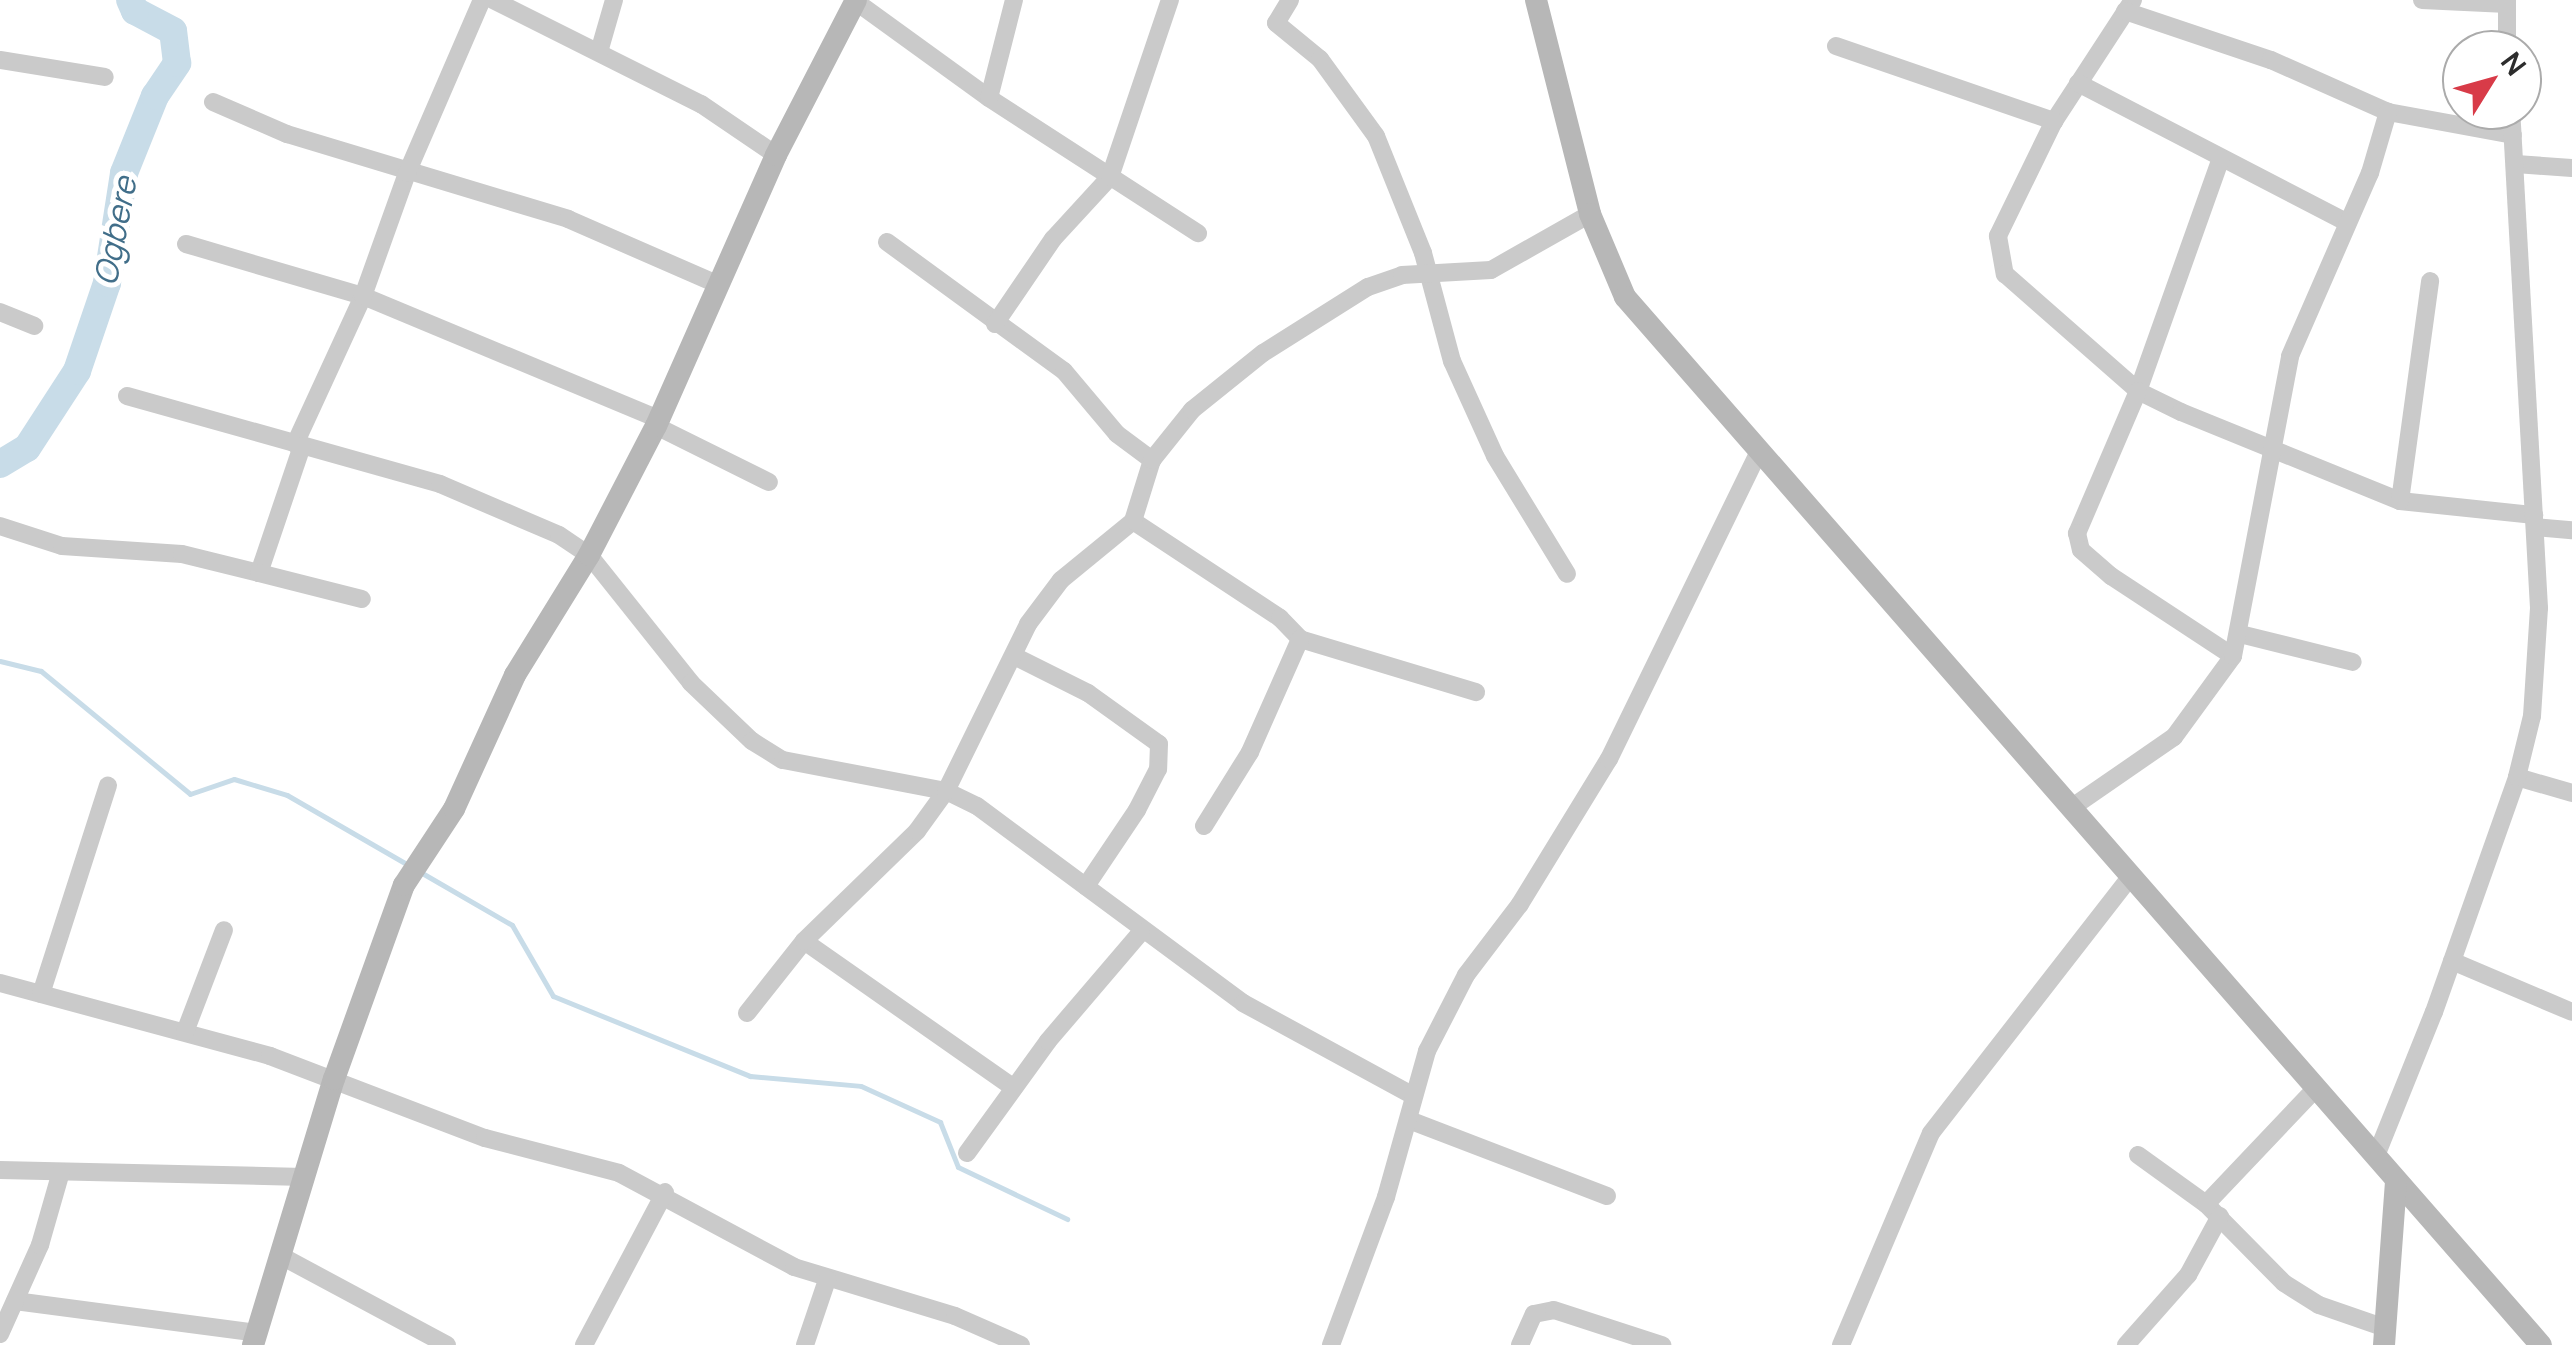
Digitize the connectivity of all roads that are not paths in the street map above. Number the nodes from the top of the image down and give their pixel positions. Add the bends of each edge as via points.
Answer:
1 (482, 0) edge
2 (493, 0) edge
3 (614, 0) edge
4 (856, 0) edge
5 (1014, 0) edge
6 (1170, 0) edge
7 (1288, 0) edge
8 (1536, 0) edge
9 (2422, 0) edge
10 (2507, 2) edge
11 (2129, 6) edge
12 (2507, 30) edge
13 (1836, 46) dead end
14 (599, 52) junction
15 (0, 60) edge
16 (105, 78) dead end
17 (2078, 82) junction
18 (989, 98) junction
19 (213, 102) dead end
20 (2388, 112) junction
21 (2054, 121) junction
22 (2513, 130) edge
23 (2513, 134) junction
24 (776, 155) junction
25 (2221, 158) junction
26 (2516, 164) junction
27 (2572, 168) edge
28 (406, 173) junction
29 (1110, 177) junction
30 (1590, 214) junction
31 (2346, 222) junction
32 (1198, 234) dead end
33 (887, 242) dead end
34 (186, 244) dead end
35 (1430, 276) junction
36 (2430, 281) dead end
37 (719, 285) junction
38 (363, 296) junction
39 (0, 312) edge
40 (995, 324) junction
41 (34, 326) dead end
42 (2138, 391) junction
43 (127, 396) dead end
44 (657, 422) junction
45 (298, 445) junction
46 (2270, 446) junction
47 (1758, 453) junction
48 (1152, 460) junction
49 (769, 482) dead end
50 (2400, 501) junction
51 (1133, 521) junction
52 (2535, 521) junction
53 (0, 526) edge
54 (2572, 530) edge
55 (589, 554) junction
56 (259, 573) junction
57 (1567, 574) dead end
58 (362, 599) dead end
59 (2240, 634) junction
60 (1300, 640) junction
61 (1014, 656) junction
62 (2233, 656) junction
63 (2352, 662) dead end
64 (1476, 692) dead end
65 (2517, 777) junction
66 (108, 786) dead end
67 (946, 792) junction
68 (2572, 793) edge
69 (2071, 808) junction
70 (1204, 826) dead end
71 (2130, 878) junction
72 (1086, 886) junction
73 (224, 930) dead end
74 (1141, 932) junction
75 (804, 941) junction
76 (2452, 961) junction
77 (0, 983) edge
78 (41, 994) junction
79 (2572, 1012) edge
80 (747, 1013) dead end
81 (185, 1032) junction
82 (334, 1078) junction
83 (1014, 1088) junction
84 (2316, 1088) junction
85 (1410, 1094) junction
86 (1409, 1120) junction
87 (967, 1154) dead end
88 (2138, 1155) dead end
89 (2376, 1156) junction
90 (0, 1170) edge
91 (61, 1172) junction
92 (304, 1177) junction
93 (2396, 1180) junction
94 (665, 1192) junction
95 (1607, 1196) dead end
96 (2213, 1210) junction
97 (283, 1258) junction
98 (827, 1280) junction
99 (16, 1301) junction
100 (0, 1334) edge
101 (2383, 1336) edge
102 (255, 1339) edge
103 (447, 1345) edge
104 (584, 1345) edge
105 (805, 1345) edge
106 (1021, 1345) edge
107 (1331, 1345) edge
108 (1520, 1345) edge
109 (1662, 1345) edge
110 (1841, 1345) edge
111 (2126, 1345) edge
112 (2542, 1345) edge

1 - 28 street
2 - 14 street
3 - 14 street
4 - 18 street
4 - 24 main road
5 - 18 street
6 - 29 street
7 - 35 street via 1276,23 1320,59 1376,136
8 - 30 main road
9 - 10 street
10 - 12 street
11 - 17 street
11 - 20 street
13 - 21 street
14 - 24 street via 701,104
15 - 16 street
17 - 21 street
17 - 25 street
18 - 29 street
19 - 28 street
20 - 23 street
20 - 31 street
21 - 42 street via 1998,236 1998,256 2019,291
22 - 23 street
23 - 26 street
24 - 37 main road
25 - 31 street
25 - 42 street
26 - 27 street
26 - 52 street
28 - 37 street via 568,219
28 - 38 street
29 - 32 street
29 - 40 street via 1054,240
30 - 35 street via 1491,270
30 - 47 main road via 1625,297
31 - 46 street via 2290,356
33 - 40 street via 942,277
34 - 38 street
35 - 48 street via 1402,275 1368,287 1263,353 1192,410
35 - 57 street via 1452,361 1495,456
36 - 50 street
37 - 44 main road
38 - 44 street
38 - 45 street
39 - 41 street
40 - 48 street via 1064,371 1117,434
42 - 46 street
42 - 62 street via 2077,533 2081,550
43 - 45 street
44 - 49 street
44 - 55 main road
45 - 55 street via 440,484
45 - 56 street
46 - 50 street via 2316,472
46 - 59 street
47 - 69 main road
47 - 85 street via 1610,759 1520,904 1466,975
48 - 51 street
50 - 52 street
51 - 60 street via 1280,618
51 - 61 street via 1061,580
52 - 54 street
52 - 65 street via 2535,684
53 - 56 street via 62,546 182,554
55 - 67 street via 692,683 752,741 783,760
55 - 82 main road via 515,675 454,810 404,885
56 - 58 street
59 - 62 street
59 - 63 street
60 - 64 street via 1359,652
60 - 70 street via 1250,752
61 - 67 street
61 - 72 street via 1088,694 1159,744 1158,769 1137,810
62 - 69 street via 2174,737
65 - 68 street
65 - 76 street
66 - 78 street
67 - 72 street via 1009,826
67 - 75 street via 916,831
69 - 71 main road
71 - 84 main road
71 - 110 street via 1931,1134
72 - 74 street
73 - 81 street
74 - 83 street
74 - 85 street via 1302,1040
75 - 80 street
75 - 83 street
76 - 79 street
76 - 89 street
77 - 78 street
78 - 81 street
81 - 82 street
82 - 92 main road
82 - 94 street via 485,1138
83 - 87 street
84 - 89 main road
84 - 96 street
85 - 86 street
86 - 95 street
86 - 107 street
88 - 96 street
89 - 93 main road
90 - 91 street
91 - 92 street
91 - 99 street
92 - 97 main road
93 - 101 main road
93 - 112 main road
94 - 98 street
94 - 104 street
96 - 101 street via 2284,1284
96 - 111 street via 2202,1256
97 - 102 main road
97 - 103 street
98 - 105 street
98 - 106 street via 955,1316
99 - 100 street
99 - 102 street
108 - 109 street via 1534,1314 1554,1310

